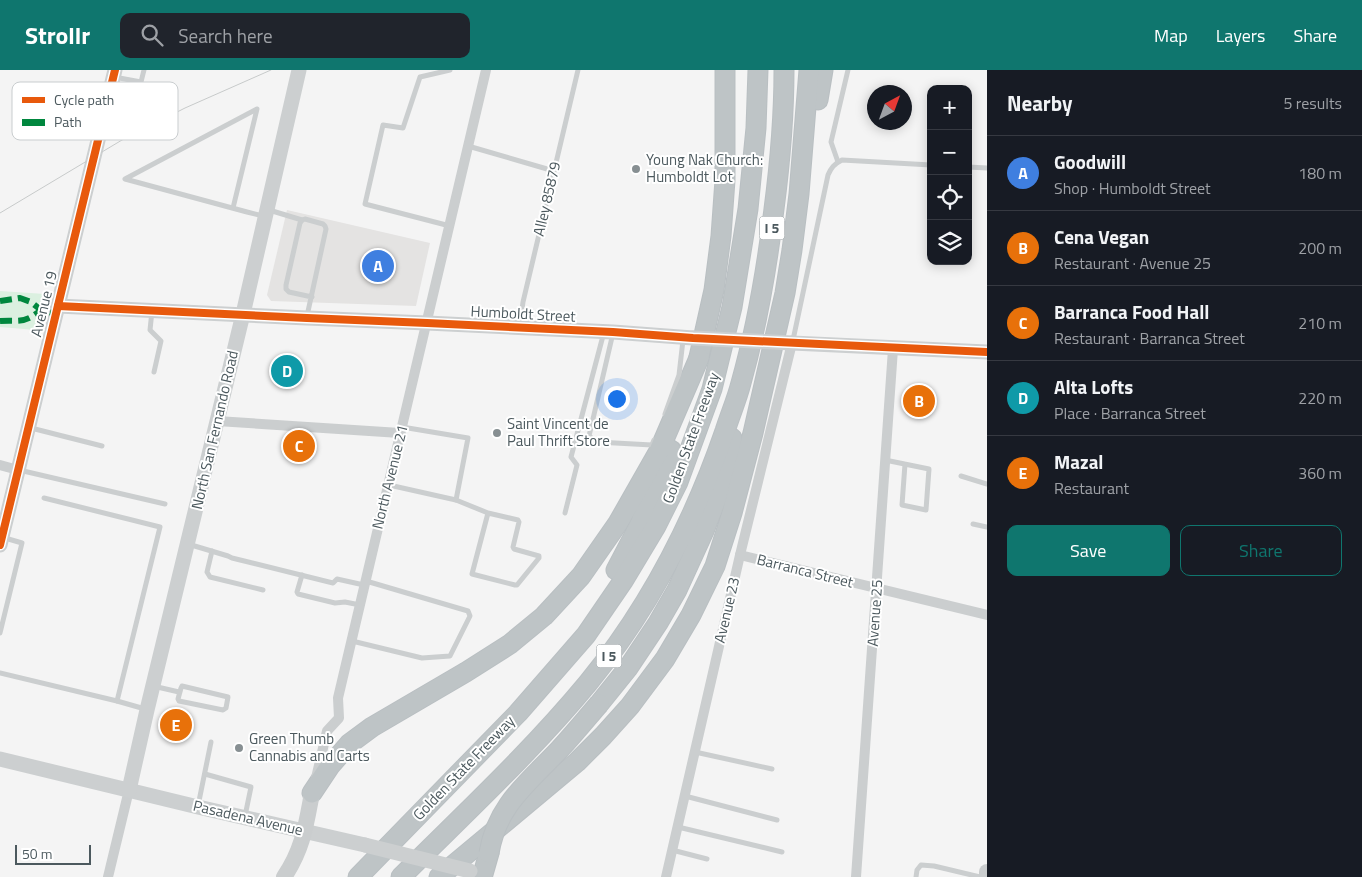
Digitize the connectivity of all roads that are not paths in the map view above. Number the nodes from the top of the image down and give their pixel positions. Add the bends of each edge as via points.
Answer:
1 (144, 70) edge
2 (299, 70) edge
3 (450, 70) edge
4 (486, 70) edge
5 (578, 70) edge
6 (716, 70) edge
7 (726, 70) edge
8 (758, 70) edge
9 (784, 70) edge
10 (809, 70) edge
11 (823, 70) edge
12 (848, 70) edge
13 (114, 73) edge
14 (725, 122) junction
15 (98, 140) edge
16 (468, 146) junction
17 (838, 162) junction
18 (927, 165) edge
19 (972, 167) edge
20 (987, 168) edge
21 (554, 171) junction
22 (799, 194) junction
23 (233, 208) junction
24 (267, 213) junction
25 (302, 220) junction
26 (450, 226) junction
27 (312, 297) junction
28 (58, 306) junction
29 (152, 311) junction
30 (243, 314) junction
31 (307, 318) junction
32 (427, 323) junction
33 (519, 328) junction
34 (609, 332) junction
35 (688, 338) junction
36 (792, 343) junction
37 (893, 349) junction
38 (987, 352) edge
39 (699, 358) junction
40 (154, 372) dead end
41 (741, 384) junction
42 (663, 420) dead end
43 (217, 421) junction
44 (28, 427) junction
45 (401, 430) junction
46 (658, 432) dead end
47 (102, 446) dead end
48 (885, 460) junction
49 (905, 464) junction
50 (0, 465) edge
51 (18, 470) junction
52 (961, 476) dead end
53 (388, 484) junction
54 (987, 484) edge
55 (44, 498) dead end
56 (456, 500) junction
57 (165, 504) dead end
58 (488, 513) junction
59 (565, 513) dead end
60 (973, 524) dead end
61 (987, 527) edge
62 (1, 535) edge
63 (188, 544) junction
64 (212, 551) junction
65 (740, 555) junction
66 (302, 575) junction
67 (365, 583) junction
68 (877, 589) junction
69 (263, 590) dead end
70 (360, 605) junction
71 (987, 615) edge
72 (0, 633) edge
73 (586, 634) junction
74 (352, 641) junction
75 (0, 673) edge
76 (153, 686) junction
77 (180, 692) junction
78 (118, 701) junction
79 (147, 710) junction
80 (211, 742) dead end
81 (695, 752) junction
82 (0, 759) edge
83 (772, 769) dead end
84 (205, 774) junction
85 (129, 790) junction
86 (312, 793) junction
87 (685, 796) junction
88 (198, 807) junction
89 (245, 817) junction
90 (777, 820) dead end
91 (678, 827) junction
92 (305, 831) junction
93 (672, 850) junction
94 (782, 852) dead end
95 (707, 859) dead end
96 (987, 872) edge
97 (482, 875) edge
98 (108, 877) edge
99 (284, 877) edge
100 (358, 877) edge
101 (401, 877) edge
102 (439, 877) edge
103 (666, 877) edge
104 (856, 877) edge
105 (916, 877) edge
106 (980, 877) edge
107 (987, 877) edge

1 - 13 lane via 141,82
2 - 24 street, North San Fernando Road
3 - 26 lane via 420,77 403,128 382,125 365,204
4 - 16 street, North Avenue 21
5 - 21 lane, Alley 85879
6 - 14 highway
7 - 14 highway
8 - 73 highway, Golden State Freeway / I 5 via 748,209 732,307 712,389 678,482 656,526
9 - 41 highway, Golden State Freeway / I 5 via 784,106 771,234 762,292
10 - 22 highway
11 - 22 highway
12 - 17 lane via 831,142
14 - 39 highway via 722,236
15 - 28 street, Avenue 19
16 - 21 lane
16 - 26 street, North Avenue 21
17 - 18 lane
17 - 36 lane via 828,175
19 - 20 lane
21 - 33 lane, Alley 85879
22 - 102 highway via 785,293 753,433 715,566 691,615 665,660 603,736 577,762
23 - 23 lane via 161,188 125,179 257,109
23 - 24 lane
24 - 25 lane
24 - 30 street, North San Fernando Road
25 - 27 lane via 323,224 326,229
25 - 27 lane via 286,289
26 - 32 street, North Avenue 21
27 - 31 lane
28 - 29 street, Humboldt Street
28 - 44 street, Avenue 19
29 - 30 street, Humboldt Street
29 - 40 lane via 150,330 161,341
30 - 31 street, Humboldt Street
30 - 43 street, North San Fernando Road
31 - 32 street, Humboldt Street
32 - 33 street, Humboldt Street
32 - 45 street, North Avenue 21
33 - 34 street, Humboldt Street
34 - 35 street, Humboldt Street
34 - 46 lane via 588,436 597,442 652,445
34 - 59 lane via 571,457 577,465
35 - 36 street, Humboldt Street, bridge
35 - 42 lane
36 - 37 street, Humboldt Street
36 - 65 street, Avenue 23
37 - 38 street, Humboldt Street
37 - 48 street, Avenue 25
39 - 73 highway via 690,396 667,460 640,524
39 - 86 highway via 659,451 618,524 581,576 544,616 510,644 349,744
41 - 97 highway, bridge via 726,474 677,590 628,668 558,751 517,793 496,827
41 - 101 highway, Golden State Freeway / I 5 via 697,506 656,587 626,633 589,682 534,745
43 - 45 street
43 - 63 street, North San Fernando Road
44 - 47 lane
44 - 51 street, Avenue 19
45 - 53 street, North Avenue 21
45 - 56 lane via 468,438
48 - 49 lane
48 - 68 street, Avenue 25
49 - 49 lane via 929,469 926,510 902,505
50 - 51 street
51 - 57 lane
51 - 62 street, Avenue 19
52 - 54 lane
53 - 56 lane
53 - 67 street, North Avenue 21
55 - 78 lane via 160,527
56 - 58 lane
58 - 58 lane via 472,574 517,585 539,556 514,549 518,520
60 - 61 lane
62 - 72 lane via 22,543
63 - 64 lane
63 - 76 street, North San Fernando Road
64 - 66 lane
64 - 69 lane via 207,572 210,577
65 - 68 street, Barranca Street
65 - 81 street, Avenue 23
66 - 67 lane via 333,582 337,579
66 - 70 lane via 297,592 300,595
67 - 70 street, North Avenue 21
67 - 74 lane via 468,611 470,616 450,656 422,658
68 - 71 street, Barranca Street
68 - 104 street, Avenue 25
70 - 74 street, North Avenue 21
73 - 100 highway, Golden State Freeway / I 5 via 518,713
74 - 86 street, North Avenue 21 via 338,698 339,718 327,731
75 - 78 lane
76 - 77 lane
76 - 79 street, North San Fernando Road
77 - 77 lane via 178,699 182,702 226,708 228,698 225,696 185,686
78 - 79 lane
79 - 85 street, North San Fernando Road
80 - 84 lane
81 - 83 lane
81 - 87 street, Avenue 23
82 - 85 street, Pasadena Avenue
84 - 88 lane
84 - 89 lane via 251,787
85 - 88 street, Pasadena Avenue
85 - 98 street
86 - 92 main road, North Avenue 21
87 - 90 lane
87 - 91 street, Avenue 23
88 - 89 street, Pasadena Avenue
89 - 92 street, Pasadena Avenue
91 - 93 street, Avenue 23
91 - 94 lane
92 - 97 street, Pasadena Avenue, bridge
92 - 99 main road, North Avenue 21 via 294,862
93 - 95 lane
93 - 103 street, Avenue 23
96 - 107 main road
105 - 106 lane via 921,865

